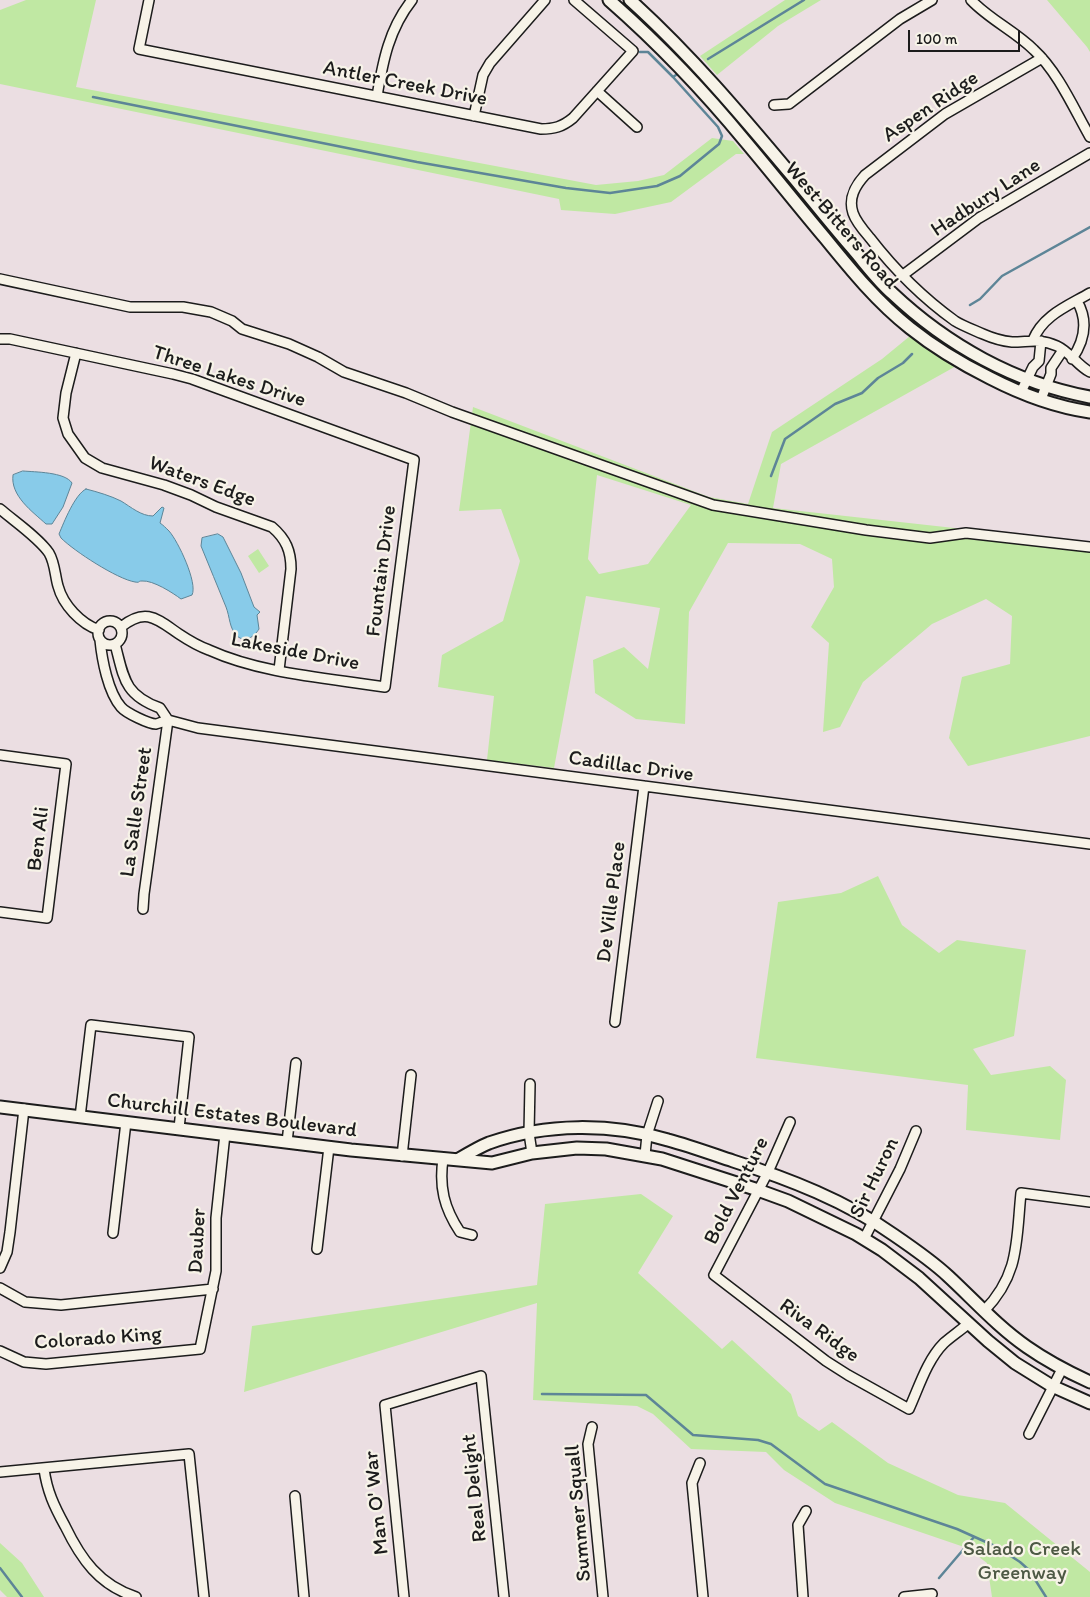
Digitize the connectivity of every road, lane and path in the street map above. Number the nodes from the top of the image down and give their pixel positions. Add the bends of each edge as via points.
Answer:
1 (149, 0) edge
2 (412, 0) edge
3 (545, 0) edge
4 (574, 0) edge
5 (609, 0) edge
6 (630, 0) edge
7 (932, 0) edge
8 (971, 0) edge
9 (1042, 58) junction
10 (597, 92) junction
11 (377, 96) junction
12 (728, 100) junction
13 (774, 106) dead end
14 (717, 109) junction
15 (474, 116) junction
16 (637, 127) dead end
17 (1090, 137) edge
18 (1090, 153) edge
19 (903, 275) junction
20 (0, 279) edge
21 (1090, 293) edge
22 (1077, 301) junction
23 (920, 318) junction
24 (910, 328) junction
25 (0, 339) edge
26 (1037, 340) junction
27 (1063, 350) junction
28 (76, 353) junction
29 (1072, 359) junction
30 (1040, 361) junction
31 (1051, 368) junction
32 (1090, 372) edge
33 (1026, 379) junction
34 (1046, 386) junction
35 (1021, 392) junction
36 (1090, 397) edge
37 (1041, 399) junction
38 (1090, 412) edge
39 (414, 460) joint
40 (0, 509) edge
41 (1090, 547) edge
42 (121, 627) junction
43 (99, 630) junction
44 (100, 640) junction
45 (115, 644) junction
46 (278, 670) junction
47 (123, 675) junction
48 (109, 679) junction
49 (385, 687) joint
50 (142, 700) junction
51 (134, 716) junction
52 (168, 720) junction
53 (0, 755) edge
54 (644, 786) junction
55 (1090, 844) edge
56 (144, 909) dead end
57 (0, 912) edge
58 (614, 1022) dead end
59 (296, 1063) dead end
60 (411, 1075) dead end
61 (530, 1084) dead end
62 (658, 1101) dead end
63 (0, 1107) edge
64 (24, 1110) junction
65 (80, 1117) junction
66 (126, 1122) junction
67 (790, 1122) dead end
68 (179, 1128) junction
69 (916, 1131) dead end
70 (528, 1133) junction
71 (225, 1134) junction
72 (647, 1135) junction
73 (287, 1142) junction
74 (329, 1147) junction
75 (532, 1153) junction
76 (645, 1155) junction
77 (402, 1156) junction
78 (444, 1159) junction
79 (459, 1159) junction
80 (768, 1172) junction
81 (758, 1190) junction
82 (1090, 1202) edge
83 (873, 1222) junction
84 (113, 1233) dead end
85 (472, 1235) dead end
86 (864, 1240) junction
87 (317, 1249) dead end
88 (0, 1268) edge
89 (714, 1274) joint
90 (0, 1288) edge
91 (213, 1290) junction
92 (984, 1311) junction
93 (969, 1323) junction
94 (200, 1349) joint
95 (0, 1351) edge
96 (1062, 1369) junction
97 (481, 1376) joint
98 (1090, 1382) edge
99 (1052, 1386) junction
100 (1090, 1403) edge
101 (592, 1427) dead end
102 (1030, 1434) dead end
103 (700, 1463) dead end
104 (44, 1469) junction
105 (0, 1472) edge
106 (295, 1496) dead end
107 (806, 1511) dead end
108 (932, 1594) dead end
109 (136, 1597) edge
110 (204, 1597) edge
111 (304, 1597) edge
112 (404, 1597) edge
113 (504, 1597) edge
114 (603, 1597) edge
115 (703, 1597) edge
116 (803, 1597) edge
117 (904, 1597) edge

1 - 11 street, Antler Creek Drive via 139,49
2 - 11 street via 398,19 387,46
3 - 15 street via 490,62 483,75
4 - 10 street, Antler Creek Drive via 633,51
5 - 14 street, West Bitters Road
6 - 12 street, West Bitters Road
7 - 13 street via 900,20 789,104
8 - 9 street
9 - 17 street
9 - 19 street, Aspen Ridge via 930,125 856,184 852,198 858,222
10 - 15 street, Antler Creek Drive via 573,118 555,129
10 - 16 street
11 - 15 street, Antler Creek Drive
12 - 14 street
12 - 23 street, West Bitters Road via 866,265
14 - 24 street, West Bitters Road via 858,278
18 - 19 street, Hadbury Lane via 974,222
19 - 26 street via 957,322 1003,341
20 - 41 street via 130,307 183,307 211,312 232,320 242,329 318,357 344,372 713,505 930,538 966,532
21 - 22 street
22 - 26 street via 1045,320 1037,329
22 - 29 street via 1085,320 1081,341
23 - 24 street
23 - 33 street, West Bitters Road via 981,358
24 - 35 street, West Bitters Road via 945,353
25 - 28 street, Three Lakes Drive
26 - 27 street
26 - 30 street
27 - 29 street
27 - 31 street
28 - 39 street, Three Lakes Drive via 192,379
28 - 46 street, Waters Edge via 63,418 68,434 85,458 102,468 164,485 272,527 287,545 291,569
29 - 32 street
30 - 31 street via 1045,361
30 - 33 street via 1034,364
31 - 34 street
33 - 34 street, West Bitters Road
33 - 35 street
34 - 36 street, West Bitters Road
34 - 37 street
35 - 37 street, West Bitters Road
37 - 38 street, West Bitters Road
39 - 49 street, Fountain Drive
40 - 43 street via 49,553 63,600 83,621
42 - 43 street via 108,621
42 - 45 street via 121,638
42 - 46 street, Lakeside Drive via 142,616 150,617 230,659
43 - 44 street
44 - 45 street
44 - 48 street
45 - 47 street
46 - 49 street, Lakeside Drive
47 - 48 street
47 - 50 street via 128,687
48 - 51 street via 122,708
50 - 51 street
50 - 52 street via 160,708
51 - 52 street via 155,724
52 - 54 street, Cadillac Drive via 207,729
52 - 56 street, La Salle Street
53 - 57 street, Ben Ali via 66,764 47,918
54 - 55 street, Cadillac Drive
54 - 58 street, De Ville Place
59 - 73 street
60 - 77 street
61 - 70 street
62 - 72 street
63 - 64 street, Churchill Estates Boulevard
64 - 65 street, Churchill Estates Boulevard
64 - 88 street via 7,1252
65 - 66 street, Churchill Estates Boulevard
65 - 68 street via 91,1025 189,1037
66 - 68 street, Churchill Estates Boulevard
66 - 84 street
67 - 80 street, Bold Venture
68 - 71 street, Churchill Estates Boulevard
69 - 83 street, Sir Huron
70 - 72 street, Churchill Estates Boulevard via 577,1128
70 - 75 street
70 - 79 street, Churchill Estates Boulevard via 488,1144
71 - 73 street, Churchill Estates Boulevard
71 - 91 street, Dauber via 216,1218
72 - 76 street
72 - 80 street, Churchill Estates Boulevard
73 - 74 street, Churchill Estates Boulevard
74 - 77 street, Churchill Estates Boulevard
74 - 87 street
75 - 76 street, Churchill Estates Boulevard via 577,1148
75 - 79 street, Churchill Estates Boulevard via 492,1163
76 - 81 street, Churchill Estates Boulevard
77 - 78 street, Churchill Estates Boulevard
78 - 79 street, Churchill Estates Boulevard
78 - 85 street via 441,1186 446,1209 460,1232
80 - 81 street, Bold Venture
80 - 83 street, Churchill Estates Boulevard via 837,1202
81 - 86 street, Churchill Estates Boulevard via 788,1201
81 - 89 street, Bold Venture
82 - 92 street via 1021,1193 1012,1271 999,1294
83 - 86 street, Sir Huron
83 - 92 street, Churchill Estates Boulevard via 932,1262
86 - 93 street, Churchill Estates Boulevard via 919,1278
89 - 93 street, Riva Ridge via 826,1361 909,1409 934,1356
90 - 91 street via 25,1302 61,1305
91 - 94 street, Dauber
92 - 96 street, Churchill Estates Boulevard via 1027,1347
93 - 99 street, Churchill Estates Boulevard via 1015,1363
94 - 95 street, Colorado King via 46,1364 24,1362
96 - 98 street, Churchill Estates Boulevard
96 - 99 street
97 - 112 street, Man O' War via 385,1405
97 - 113 street, Real Delight
99 - 100 street, Churchill Estates Boulevard
99 - 102 street
101 - 114 street, Summer Squall via 588,1444
103 - 115 street via 692,1483
104 - 105 street
104 - 109 street via 51,1499 80,1555 101,1579
104 - 110 street via 190,1454
106 - 111 street
107 - 116 street via 798,1526
108 - 117 street

